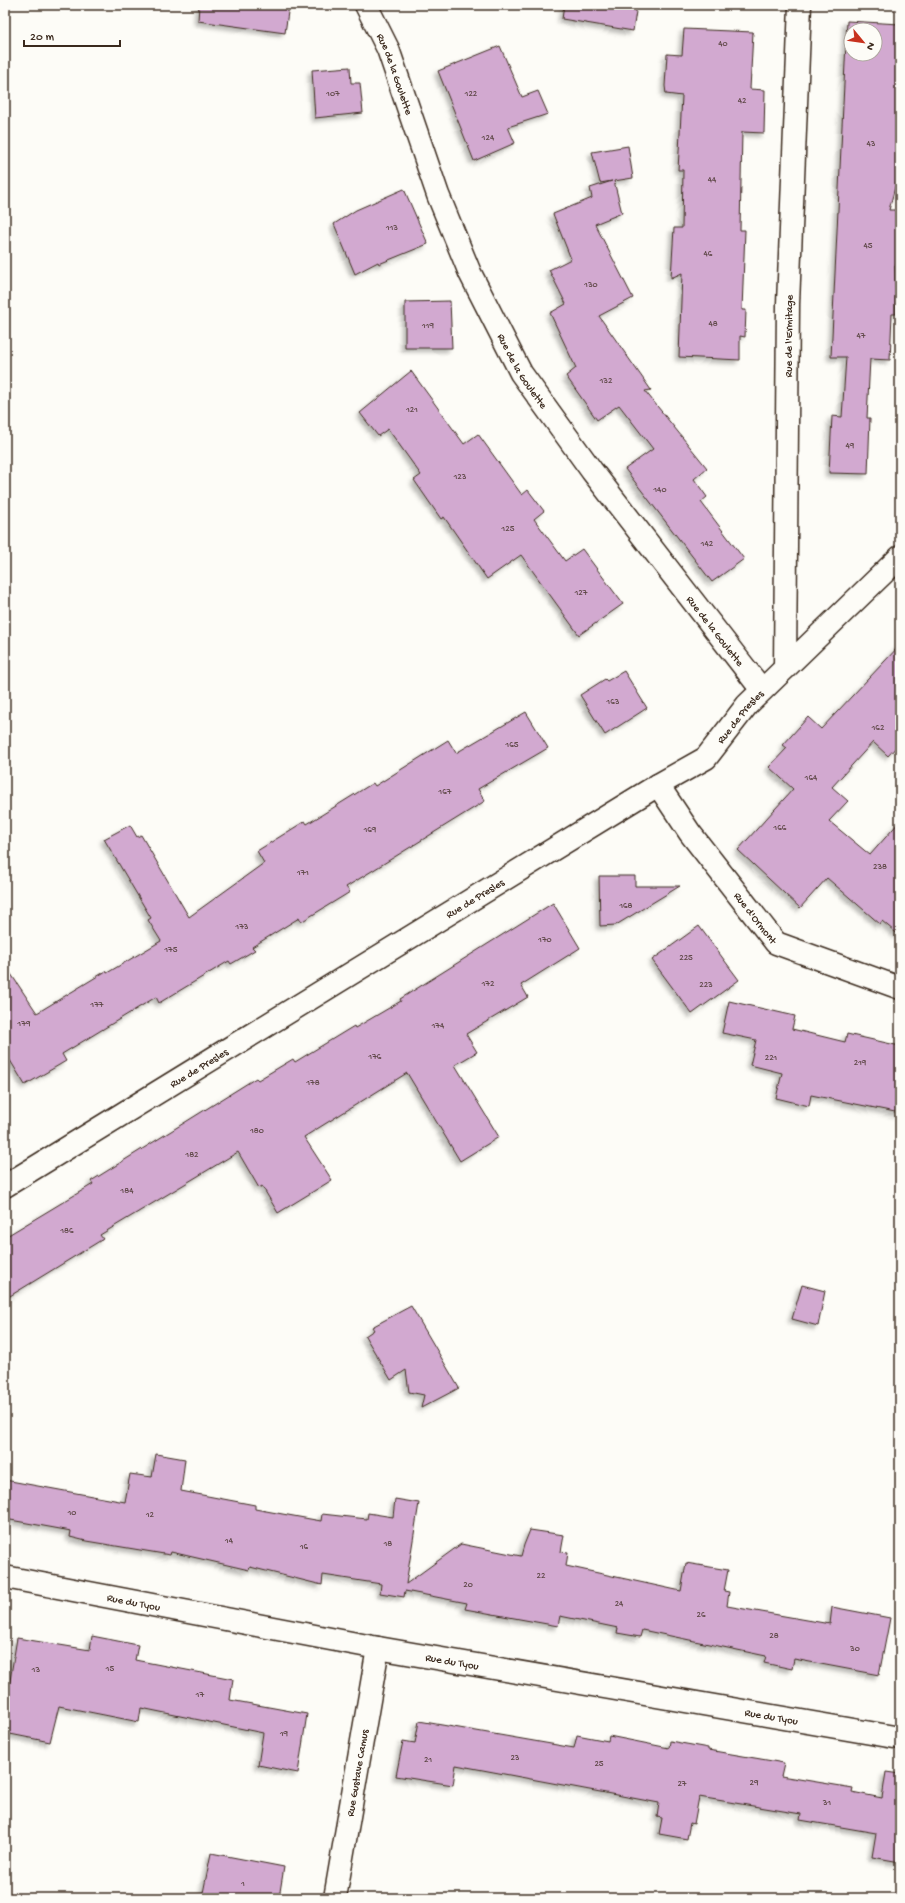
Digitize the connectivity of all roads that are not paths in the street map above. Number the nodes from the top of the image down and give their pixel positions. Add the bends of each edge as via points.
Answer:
1 (366, 5) edge
2 (800, 5) edge
3 (900, 557) edge
4 (785, 668) junction
5 (762, 690) junction
6 (658, 785) junction
7 (900, 988) edge
8 (5, 1186) edge
9 (5, 1577) edge
10 (378, 1648) junction
11 (900, 1738) edge
12 (334, 1898) edge

1 - 5 street, Rue de la Goulette via 388,49 438,195 467,266 521,373 592,471
2 - 4 street, Rue de l'Ermitage via 788,304
3 - 4 street, Rue de Presles
4 - 5 street, Rue de Presles
5 - 6 street, Rue de Presles via 747,705 706,758
6 - 7 street, Rue d'Ormont via 690,834 776,943
6 - 8 street, Rue de Presles
9 - 10 street, Rue du Tyou
10 - 11 street, Rue du Tyou
10 - 12 street, Rue Gustave Camus

